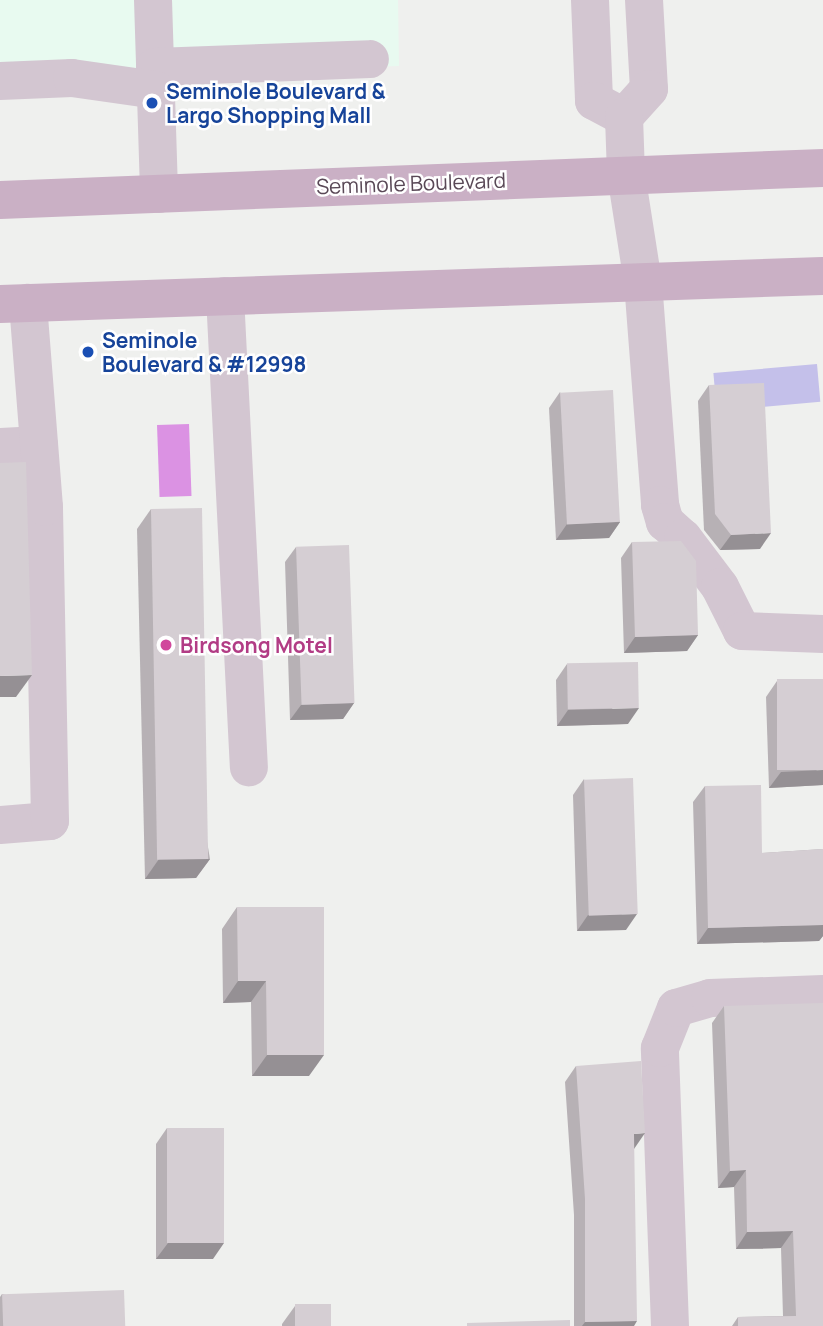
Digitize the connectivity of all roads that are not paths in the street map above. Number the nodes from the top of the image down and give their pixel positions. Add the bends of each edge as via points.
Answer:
1 (153, 0) edge
2 (590, 0) edge
3 (644, 0) edge
4 (370, 59) dead end
5 (155, 78) junction
6 (0, 80) edge
7 (624, 117) junction
8 (823, 168) edge
9 (626, 174) junction
10 (159, 194) junction
11 (0, 200) edge
12 (823, 276) edge
13 (643, 282) junction
14 (225, 296) junction
15 (14, 303) edge
16 (40, 445) junction
17 (0, 447) edge
18 (823, 634) edge
19 (249, 767) dead end
20 (0, 825) edge
21 (823, 994) edge
22 (670, 1326) edge

1 - 5 street
2 - 7 street via 594,101
3 - 7 street via 649,89
4 - 5 street
5 - 6 street
5 - 10 street
7 - 9 street
8 - 9 main road, Seminole Boulevard
9 - 10 main road, Seminole Boulevard
9 - 13 street
10 - 11 main road, Seminole Boulevard
12 - 13 main road
13 - 14 main road
13 - 18 street via 660,505 666,522 720,587 742,631
14 - 15 main road
14 - 19 street
15 - 16 street
16 - 17 street
16 - 20 street via 50,821
21 - 22 street via 710,998 676,1008 660,1048

